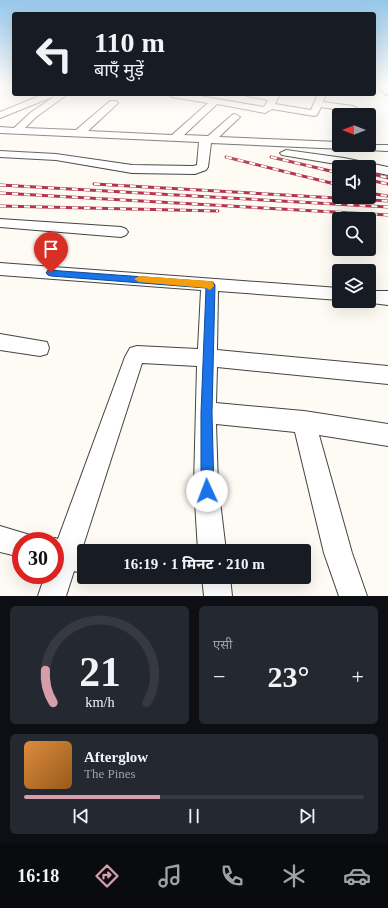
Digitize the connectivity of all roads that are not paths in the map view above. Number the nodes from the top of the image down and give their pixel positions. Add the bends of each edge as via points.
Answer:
1 (36, 113) edge
2 (102, 113) edge
3 (199, 113) edge
4 (235, 117) dead end
5 (0, 130) edge
6 (16, 131) junction
7 (78, 134) junction
8 (175, 138) junction
9 (208, 140) junction
10 (239, 141) junction
11 (388, 148) edge
12 (0, 154) edge
13 (338, 160) edge
14 (376, 168) edge
15 (388, 171) edge
16 (0, 224) edge
17 (121, 232) dead end
18 (0, 269) edge
19 (210, 285) junction
20 (332, 294) edge
21 (376, 297) edge
22 (388, 298) edge
23 (0, 342) edge
24 (40, 348) dead end
25 (208, 358) junction
26 (388, 375) edge
27 (206, 413) junction
28 (304, 422) junction
29 (388, 435) edge
30 (0, 539) edge
31 (12, 542) edge
32 (211, 544) edge
33 (68, 556) edge
34 (217, 584) edge
35 (52, 596) edge
36 (218, 596) edge
37 (353, 596) edge

1 - 6 street
2 - 7 street
3 - 8 street
4 - 9 street
5 - 6 street
6 - 7 street
7 - 8 street
8 - 9 street
9 - 10 street
9 - 12 street via 202,167 195,170 132,169 56,157
10 - 11 street
10 - 13 street via 243,148 248,150 286,152
14 - 15 street
16 - 17 street
18 - 19 street
19 - 20 street
19 - 25 street
21 - 22 street
23 - 24 street
25 - 26 street
25 - 27 street
25 - 33 street via 137,354 134,358
27 - 28 street
27 - 32 street via 206,477
28 - 29 street
28 - 37 street via 338,553
30 - 31 street
33 - 35 street
34 - 36 street

